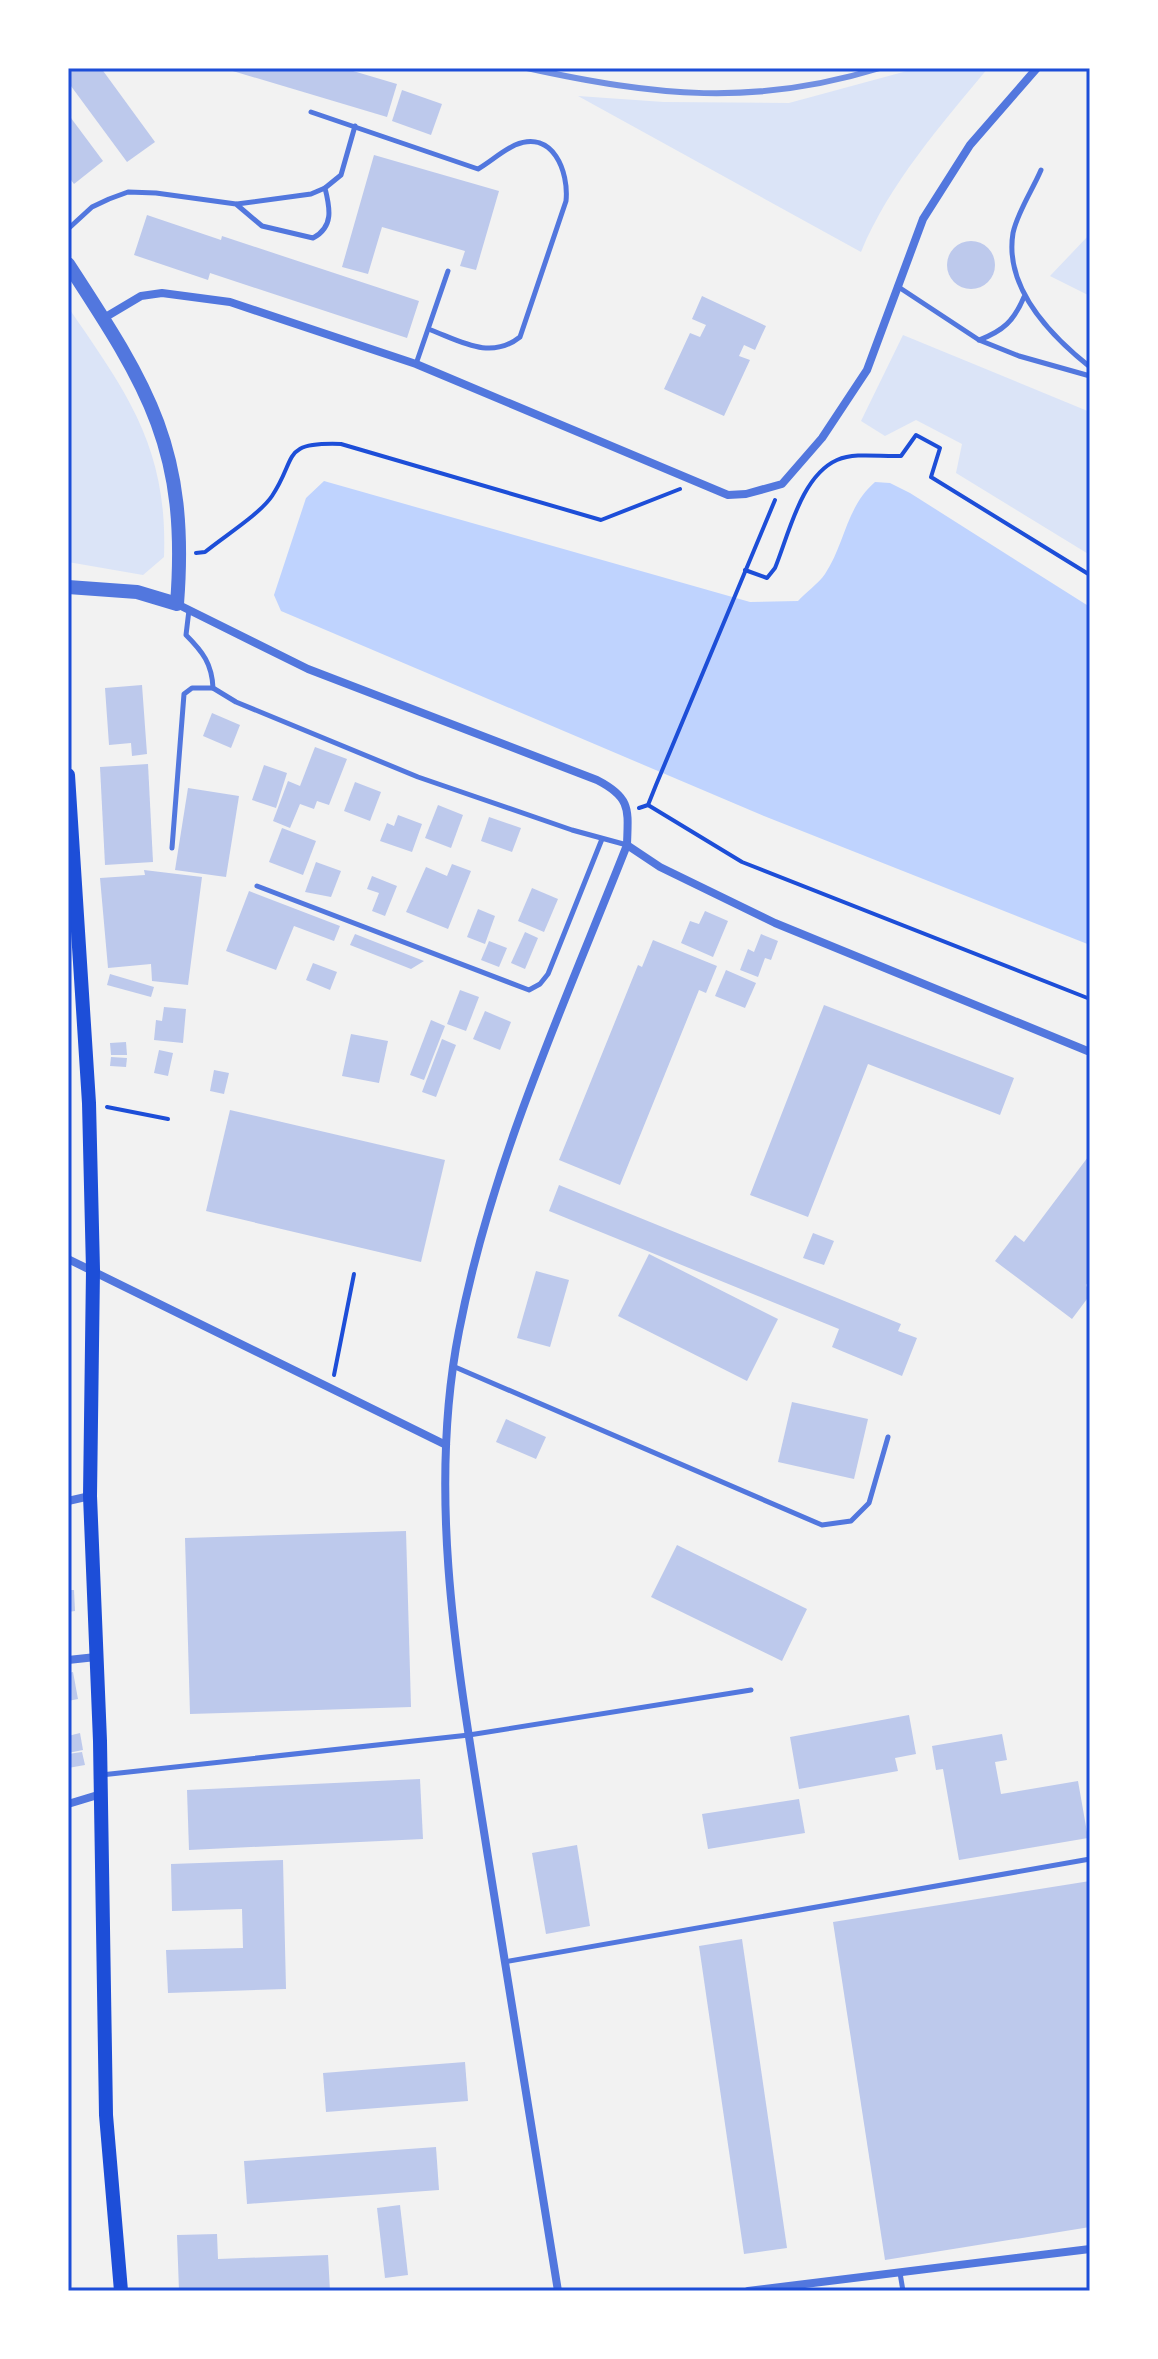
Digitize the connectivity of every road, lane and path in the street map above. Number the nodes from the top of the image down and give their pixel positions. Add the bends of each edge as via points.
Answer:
1 (1037, 68) edge
2 (311, 112) dead end
3 (355, 126) junction
4 (1041, 170) dead end
5 (325, 188) junction
6 (236, 204) junction
7 (68, 229) edge
8 (68, 264) edge
9 (448, 271) dead end
10 (897, 285) junction
11 (1024, 296) junction
12 (104, 318) junction
13 (431, 330) junction
14 (979, 340) junction
15 (416, 364) junction
16 (1090, 367) edge
17 (1090, 376) edge
18 (697, 483) junction
19 (782, 484) junction
20 (181, 556) junction
21 (745, 570) junction
22 (1090, 575) edge
23 (68, 587) edge
24 (183, 606) junction
25 (213, 688) junction
26 (68, 775) edge
27 (648, 805) junction
28 (629, 813) junction
29 (602, 839) junction
30 (627, 845) junction
31 (172, 848) dead end
32 (257, 886) dead end
33 (1090, 999) edge
34 (1090, 1052) edge
35 (89, 1103) junction
36 (168, 1119) dead end
37 (68, 1259) edge
38 (93, 1270) junction
39 (354, 1274) dead end
40 (455, 1367) junction
41 (331, 1389) junction
42 (888, 1437) dead end
43 (446, 1445) junction
44 (90, 1496) junction
45 (68, 1501) edge
46 (96, 1657) junction
47 (68, 1660) edge
48 (751, 1690) dead end
49 (469, 1735) junction
50 (100, 1775) junction
51 (101, 1794) junction
52 (68, 1804) edge
53 (1090, 1859) edge
54 (503, 1962) junction
55 (1090, 2249) edge
56 (900, 2273) junction
57 (121, 2291) edge
58 (558, 2291) edge
59 (748, 2291) edge
60 (903, 2291) edge

1 - 10 street via 970,145 923,219
2 - 3 lane
3 - 5 lane via 341,175
3 - 13 lane via 478,169 516,145 533,142 556,154 563,166 566,201 520,337 510,345 483,350
4 - 11 lane via 1013,232 1014,263
5 - 6 lane
5 - 6 lane via 329,222 313,238 262,226
6 - 7 lane via 128,192 92,207
8 - 12 street
9 - 13 lane
10 - 14 lane
10 - 19 street via 867,370 822,438
11 - 14 lane via 1016,316 1000,332
11 - 16 lane via 1062,344
12 - 15 street via 141,296 189,296 275,315
12 - 20 street via 159,418 178,495
13 - 15 lane
14 - 17 lane
15 - 18 street
18 - 19 street via 728,495
18 - 20 path via 601,520 341,444 310,443 287,459 271,498 205,552
19 - 21 path
20 - 24 street
21 - 22 path via 767,578 775,568 812,479 837,460 901,456 916,435 940,448 931,477
21 - 27 path
23 - 24 street via 137,592
24 - 25 lane via 186,635 205,654
24 - 28 street via 308,669 597,780 613,788
25 - 29 lane via 297,729 418,777
25 - 31 lane via 192,688 184,694
26 - 35 main road
27 - 28 path
27 - 33 path via 742,862
28 - 30 street
29 - 30 lane
29 - 32 lane via 548,974 529,990
30 - 34 street via 660,867 775,923
30 - 40 street via 510,1139 459,1332
35 - 36 path
35 - 38 main road
37 - 38 street
38 - 41 street
38 - 44 main road
39 - 41 path
40 - 42 lane via 822,1525 851,1521 869,1503
40 - 43 street
41 - 43 street
43 - 49 street via 452,1604
44 - 45 street
44 - 46 main road
46 - 47 street
46 - 50 main road
48 - 49 lane
49 - 50 lane
49 - 54 street
50 - 51 main road
51 - 52 street
51 - 57 main road via 106,2115
53 - 54 lane
54 - 58 street
55 - 56 street
56 - 59 street
56 - 60 lane

